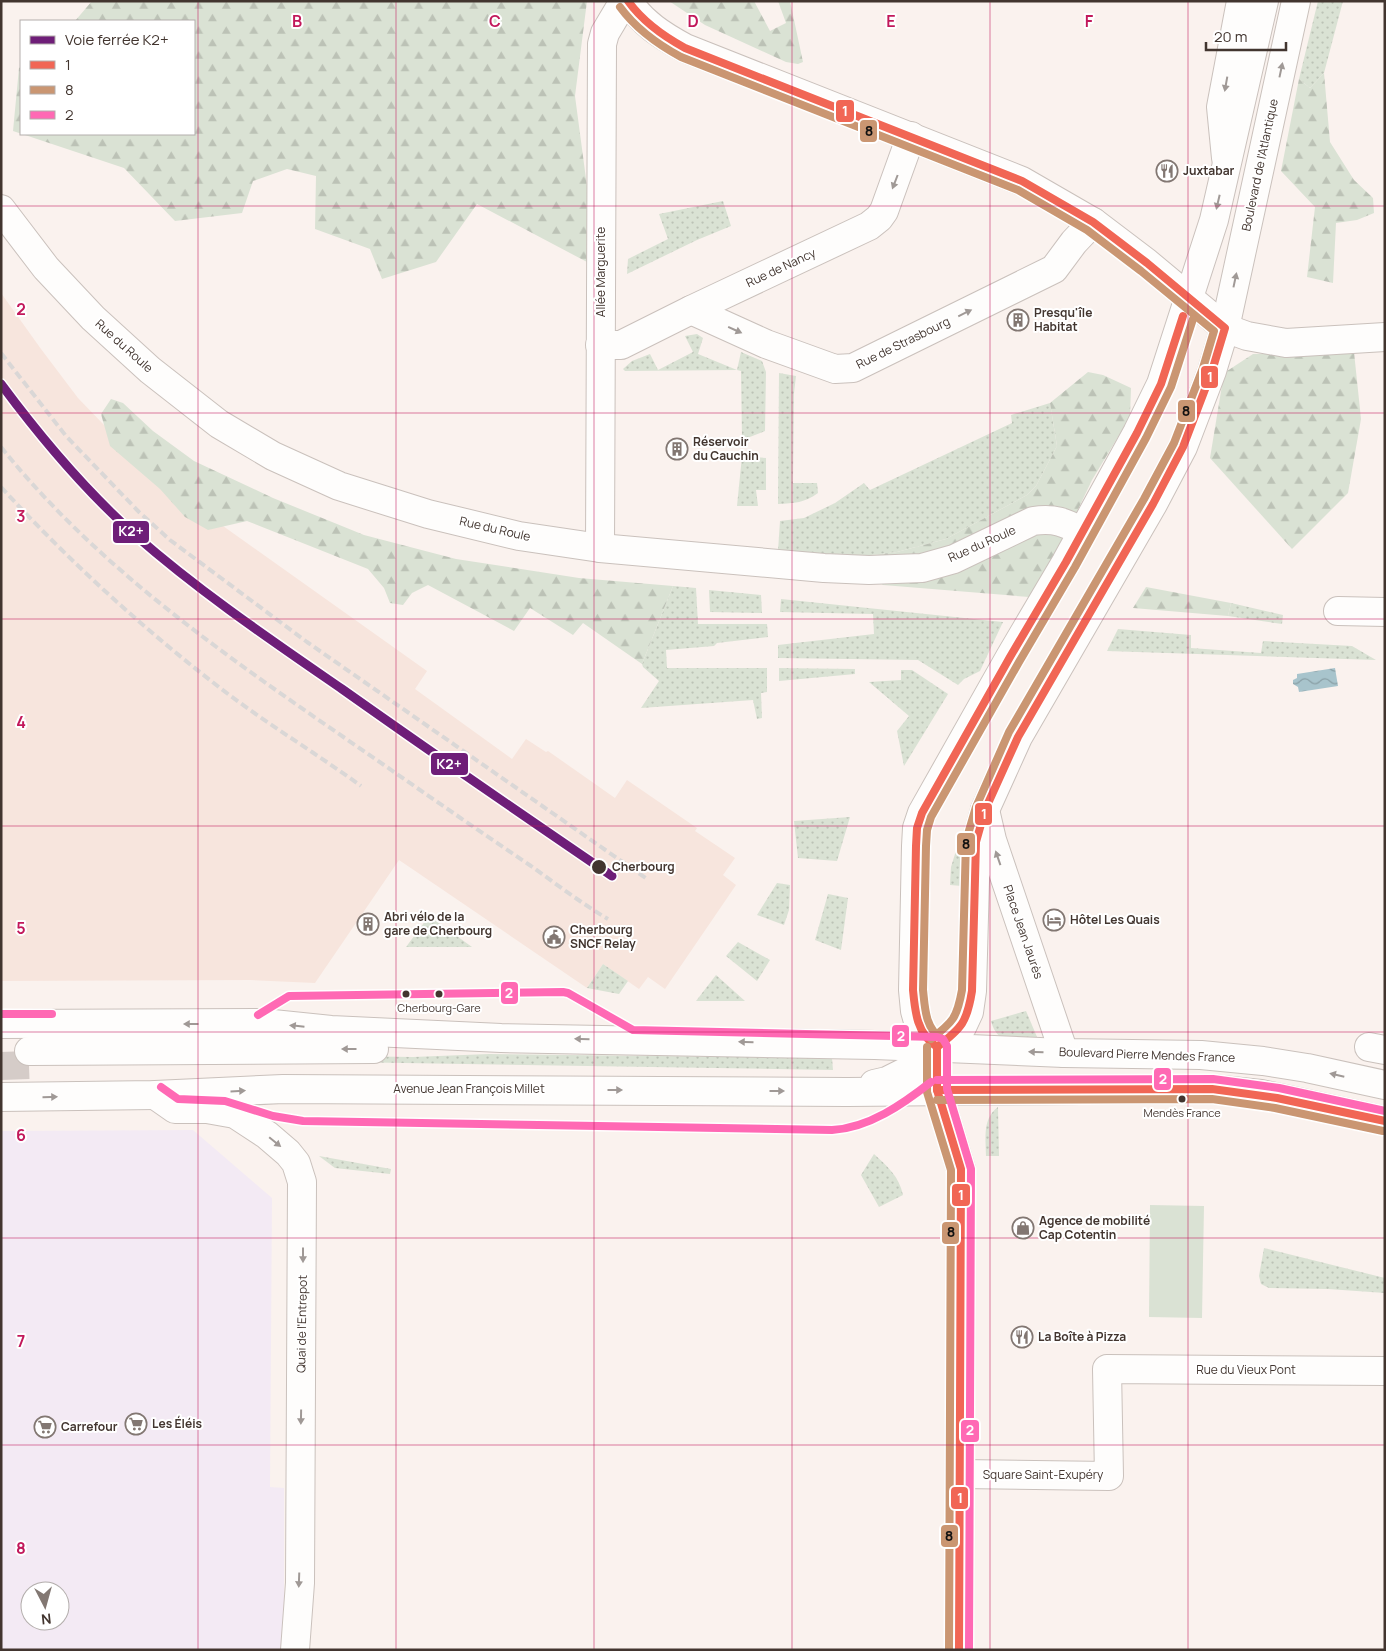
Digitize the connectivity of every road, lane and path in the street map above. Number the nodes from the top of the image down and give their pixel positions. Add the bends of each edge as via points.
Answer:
1 (626, 1) edge
2 (1241, 1) edge
3 (1264, 1) edge
4 (1296, 1) edge
5 (911, 136) junction
6 (1227, 164) junction
7 (1, 209) edge
8 (1093, 222) junction
9 (1189, 299) junction
10 (691, 310) junction
11 (1225, 328) junction
12 (1385, 337) edge
13 (600, 345) junction
14 (1083, 532) junction
15 (600, 548) junction
16 (1338, 611) dead end
17 (1385, 612) edge
18 (985, 810) junction
19 (913, 990) junction
20 (1, 1024) edge
21 (501, 1038) junction
22 (876, 1045) junction
23 (937, 1048) junction
24 (1064, 1053) junction
25 (1385, 1086) edge
26 (283, 1088) junction
27 (937, 1090) junction
28 (847, 1092) junction
29 (155, 1095) junction
30 (1, 1098) edge
31 (1385, 1121) edge
32 (1107, 1369) joint
33 (1385, 1371) edge
34 (961, 1474) junction
35 (295, 1650) edge
36 (960, 1650) edge

1 - 5 main road via 658,32 685,48
1 - 13 main road, Allée Marguerite via 605,33 602,44
2 -> 6 main road via 1221,107
3 - 6 main road
11 -> 4 main road, Boulevard de l'Atlantique
5 - 8 main road via 1022,181
5 -> 10 main road, Rue de Nancy via 884,211 870,226
6 -> 9 main road via 1214,220
7 - 15 main road, Rue du Roule via 46,268 114,338 219,424 273,456 340,486 428,514 519,536
8 - 9 main road
10 -> 8 main road, Rue de Strasbourg via 766,344 835,369 853,368 1054,269
9 - 11 main road
9 - 14 main road via 1161,384
10 - 13 main road, Rue de Nancy via 621,346
11 - 12 main road via 1247,336 1286,342
11 - 18 main road, Boulevard de l'Atlantique via 1183,447 1018,736
13 - 15 main road, Allée Marguerite
14 - 15 main road, Rue du Roule via 1059,520 1033,521 954,559 922,568 869,570
14 - 19 main road via 922,813 916,846
16 - 17 main road
18 - 23 main road, Boulevard de l'Atlantique via 976,842 969,1012 962,1027
24 -> 18 main road, Place Jean Jaurès via 992,840
19 - 22 main road via 899,1031 885,1043
19 - 23 main road via 917,1023
21 -> 20 main road via 331,1030 263,1023
22 -> 21 main road, Boulevard Pierre Mendes France
21 -> 26 main road via 458,1049 30,1058 253,1068
22 - 23 main road, Boulevard Pierre Mendes France
24 -> 23 main road, Boulevard Pierre Mendes France
23 - 27 main road
23 - 28 main road, Boulevard de l'Atlantique via 923,1063 887,1081
25 -> 24 main road, Boulevard Pierre Mendes France via 1307,1068 1235,1058
26 -> 28 main road, Avenue Jean François Millet
29 -> 26 main road, Avenue Jean François Millet
27 - 28 main road, Avenue Jean François Millet
27 - 31 main road via 1212,1089 1261,1094
27 - 34 main road via 960,1169
30 -> 29 main road, Avenue Jean François Millet
29 -> 35 main road, Quai de l'Entrepot via 175,1109 208,1109 235,1114 288,1153 296,1163 302,1182 300,1583
32 - 33 main road, Rue du Vieux Pont
32 - 34 main road, Square Saint-Exupéry via 1109,1476
34 - 36 main road

